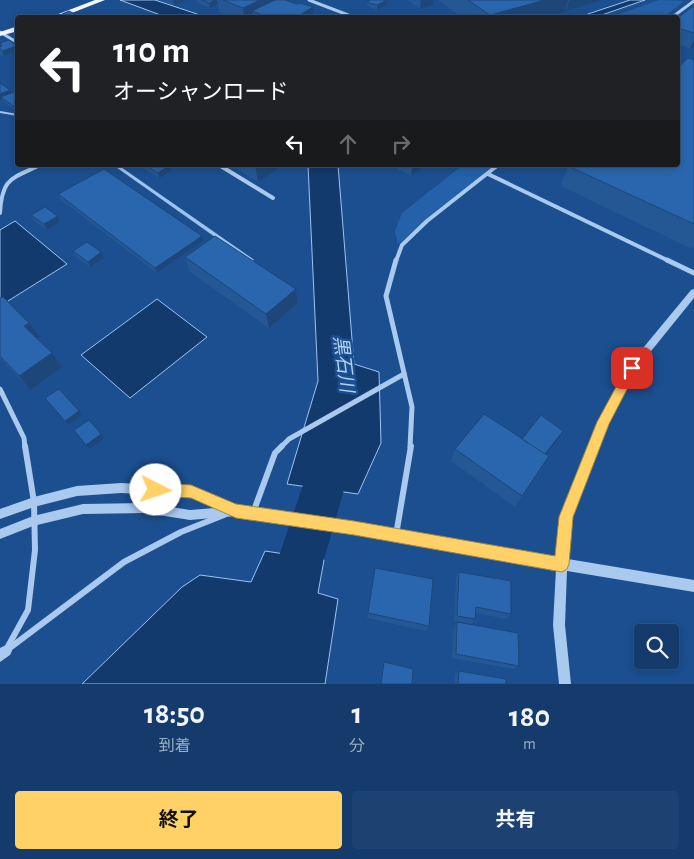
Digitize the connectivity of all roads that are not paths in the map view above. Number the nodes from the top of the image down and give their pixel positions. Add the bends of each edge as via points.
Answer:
1 (102, 0) edge
2 (309, 0) edge
3 (694, 1) edge
4 (60, 15) edge
5 (348, 15) edge
6 (675, 15) edge
7 (15, 29) edge
8 (1, 33) edge
9 (15, 41) edge
10 (36, 167) edge
11 (222, 167) edge
12 (496, 167) edge
13 (488, 174) junction
14 (1, 194) edge
15 (272, 198) dead end
16 (0, 212) edge
17 (694, 273) edge
18 (694, 292) edge
19 (404, 374) junction
20 (0, 388) edge
21 (34, 502) junction
22 (236, 511) junction
23 (253, 513) junction
24 (0, 514) edge
25 (32, 521) junction
26 (0, 534) edge
27 (396, 536) junction
28 (562, 564) junction
29 (694, 586) edge
30 (3, 654) edge
31 (565, 684) edge

1 - 4 main road
2 - 5 street
3 - 6 street
7 - 8 main road
8 - 9 street
10 - 14 street via 8,182
11 - 15 street
12 - 13 street
13 - 17 street
13 - 19 street via 427,221 402,245 386,296
14 - 16 street
18 - 28 street via 632,368 604,422 566,517
19 - 23 street via 288,439 275,452
19 - 27 street via 412,407 411,443
20 - 21 street via 24,438
21 - 22 street via 77,491 121,488 191,492
21 - 24 street
21 - 25 street
22 - 23 street
22 - 25 street via 190,514 146,508 83,508
22 - 30 street via 181,532 124,562
23 - 27 street
25 - 26 street
25 - 30 street via 35,550 28,610
27 - 28 street
28 - 29 street
28 - 31 street via 559,625

